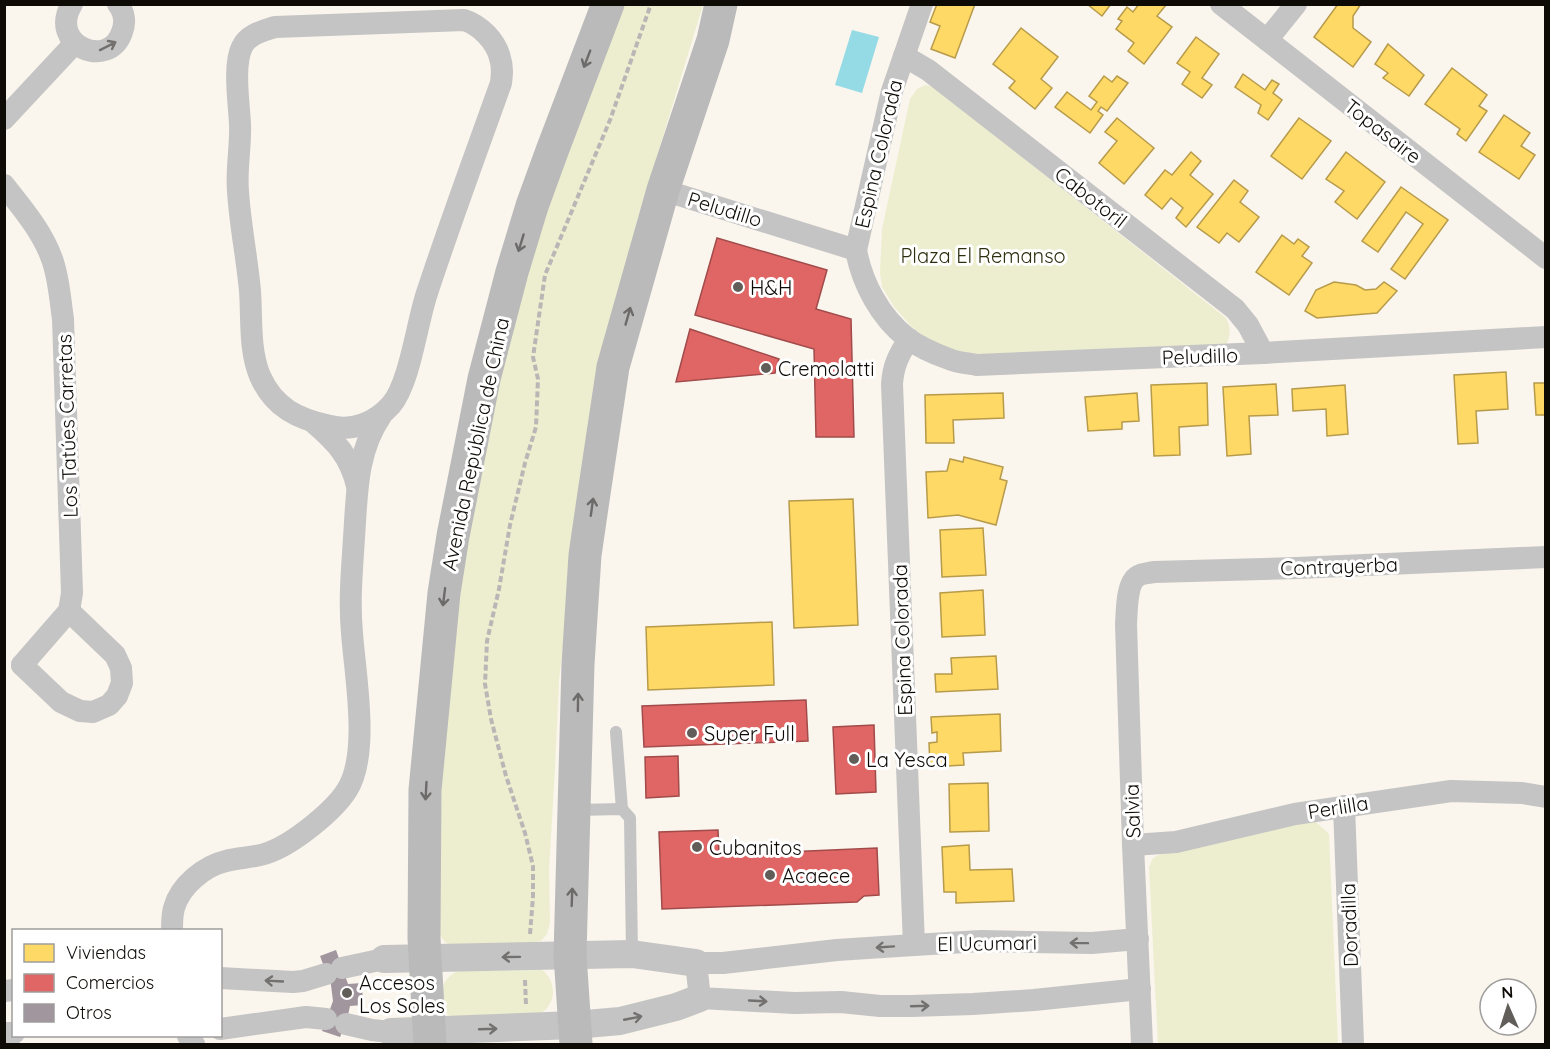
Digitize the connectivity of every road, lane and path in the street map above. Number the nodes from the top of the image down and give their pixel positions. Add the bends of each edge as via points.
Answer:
1 (72, 4) edge
2 (118, 4) edge
3 (608, 4) edge
4 (651, 4) edge
5 (721, 4) edge
6 (922, 4) edge
7 (1221, 4) edge
8 (1296, 4) edge
9 (1267, 40) junction
10 (75, 44) junction
11 (904, 56) junction
12 (4, 119) edge
13 (4, 185) edge
14 (663, 190) junction
15 (856, 250) junction
16 (1545, 258) edge
17 (876, 302) joint
18 (1545, 337) edge
19 (909, 339) junction
20 (1263, 353) junction
21 (384, 411) junction
22 (314, 423) junction
23 (357, 487) junction
24 (1545, 557) edge
25 (1134, 578) joint
26 (69, 611) junction
27 (13, 666) edge
28 (616, 732) dead end
29 (1545, 797) edge
30 (1344, 806) junction
31 (621, 809) junction
32 (575, 810) junction
33 (1133, 845) junction
34 (192, 881) junction
35 (172, 929) edge
36 (187, 929) edge
37 (1138, 939) junction
38 (914, 945) junction
39 (632, 954) junction
40 (570, 955) junction
41 (530, 957) junction
42 (426, 959) junction
43 (384, 960) joint
44 (696, 963) junction
45 (222, 978) edge
46 (1140, 989) junction
47 (700, 998) junction
48 (526, 1027) junction
49 (222, 1029) edge
50 (391, 1032) joint
51 (575, 1035) edge
52 (430, 1038) edge
53 (1142, 1044) edge
54 (1353, 1044) edge

1 - 10 street via 66,26
10 -> 2 street via 100,51 117,42 124,26
3 -> 42 main road, Avenida República de China via 532,206 484,379 462,482 444,593 425,790
4 - 41 path via 610,120 545,275 533,357 538,379 536,427 510,525 487,641 485,684 491,718 533,866
5 - 14 main road via 713,40
6 - 11 street, Espina Colorada
7 - 9 street, Topasaire
8 - 9 street
9 - 16 street, Topasaire
10 - 12 street
11 - 15 street, Espina Colorada via 892,91
11 - 20 street, Cabotoril via 1235,309
13 - 26 street, Los Tatúes Carretas via 39,233 58,282 72,593
14 - 15 street, Peludillo
32 -> 14 main road via 585,555 614,367
15 - 17 street, Espina Colorada
17 - 19 street, Peludillo
18 - 20 street, Peludillo
19 - 20 street, Peludillo via 952,360 977,365
19 - 38 street, Espina Colorada via 896,360 892,384
21 - 22 street via 362,426 338,428
21 - 22 street via 398,395 426,295 501,83 500,56 494,44 473,23 464,20 276,27 250,37 242,45 237,63 238,192 255,358 272,396 284,408
21 - 23 street via 366,441
22 - 23 street via 344,453
23 - 34 street via 350,595 360,747 354,777 334,805 288,843 273,852 212,866
24 - 25 street, Contrayerba via 1154,572
25 - 33 street, Salvia via 1126,624
26 - 27 street
26 - 27 street via 115,655 121,668 122,683 109,705 93,712 80,711 61,702
28 - 31 lane
29 - 30 street, Perlilla via 1451,791
30 - 33 street, Perlilla via 1176,842
30 - 54 street, Doradilla
31 - 32 lane
31 - 39 lane via 630,818
40 -> 32 main road
33 - 37 street, Salvia
34 - 35 street via 177,901
34 - 36 street
37 -> 38 street, El Ucumari
37 - 46 street, Salvia
38 -> 44 street, El Ucumari
39 - 40 street
39 - 44 street
40 - 41 street
40 - 51 main road
41 -> 42 street
41 - 48 path via 525,967
42 - 43 street
42 - 52 main road, Avenida República de China
43 -> 45 street via 303,981
44 - 47 street
47 -> 46 street via 890,1006 973,1004
46 - 53 street, Salvia
51 -> 47 street
48 - 51 street
52 -> 48 street
49 - 50 street via 306,1017
50 - 52 street

